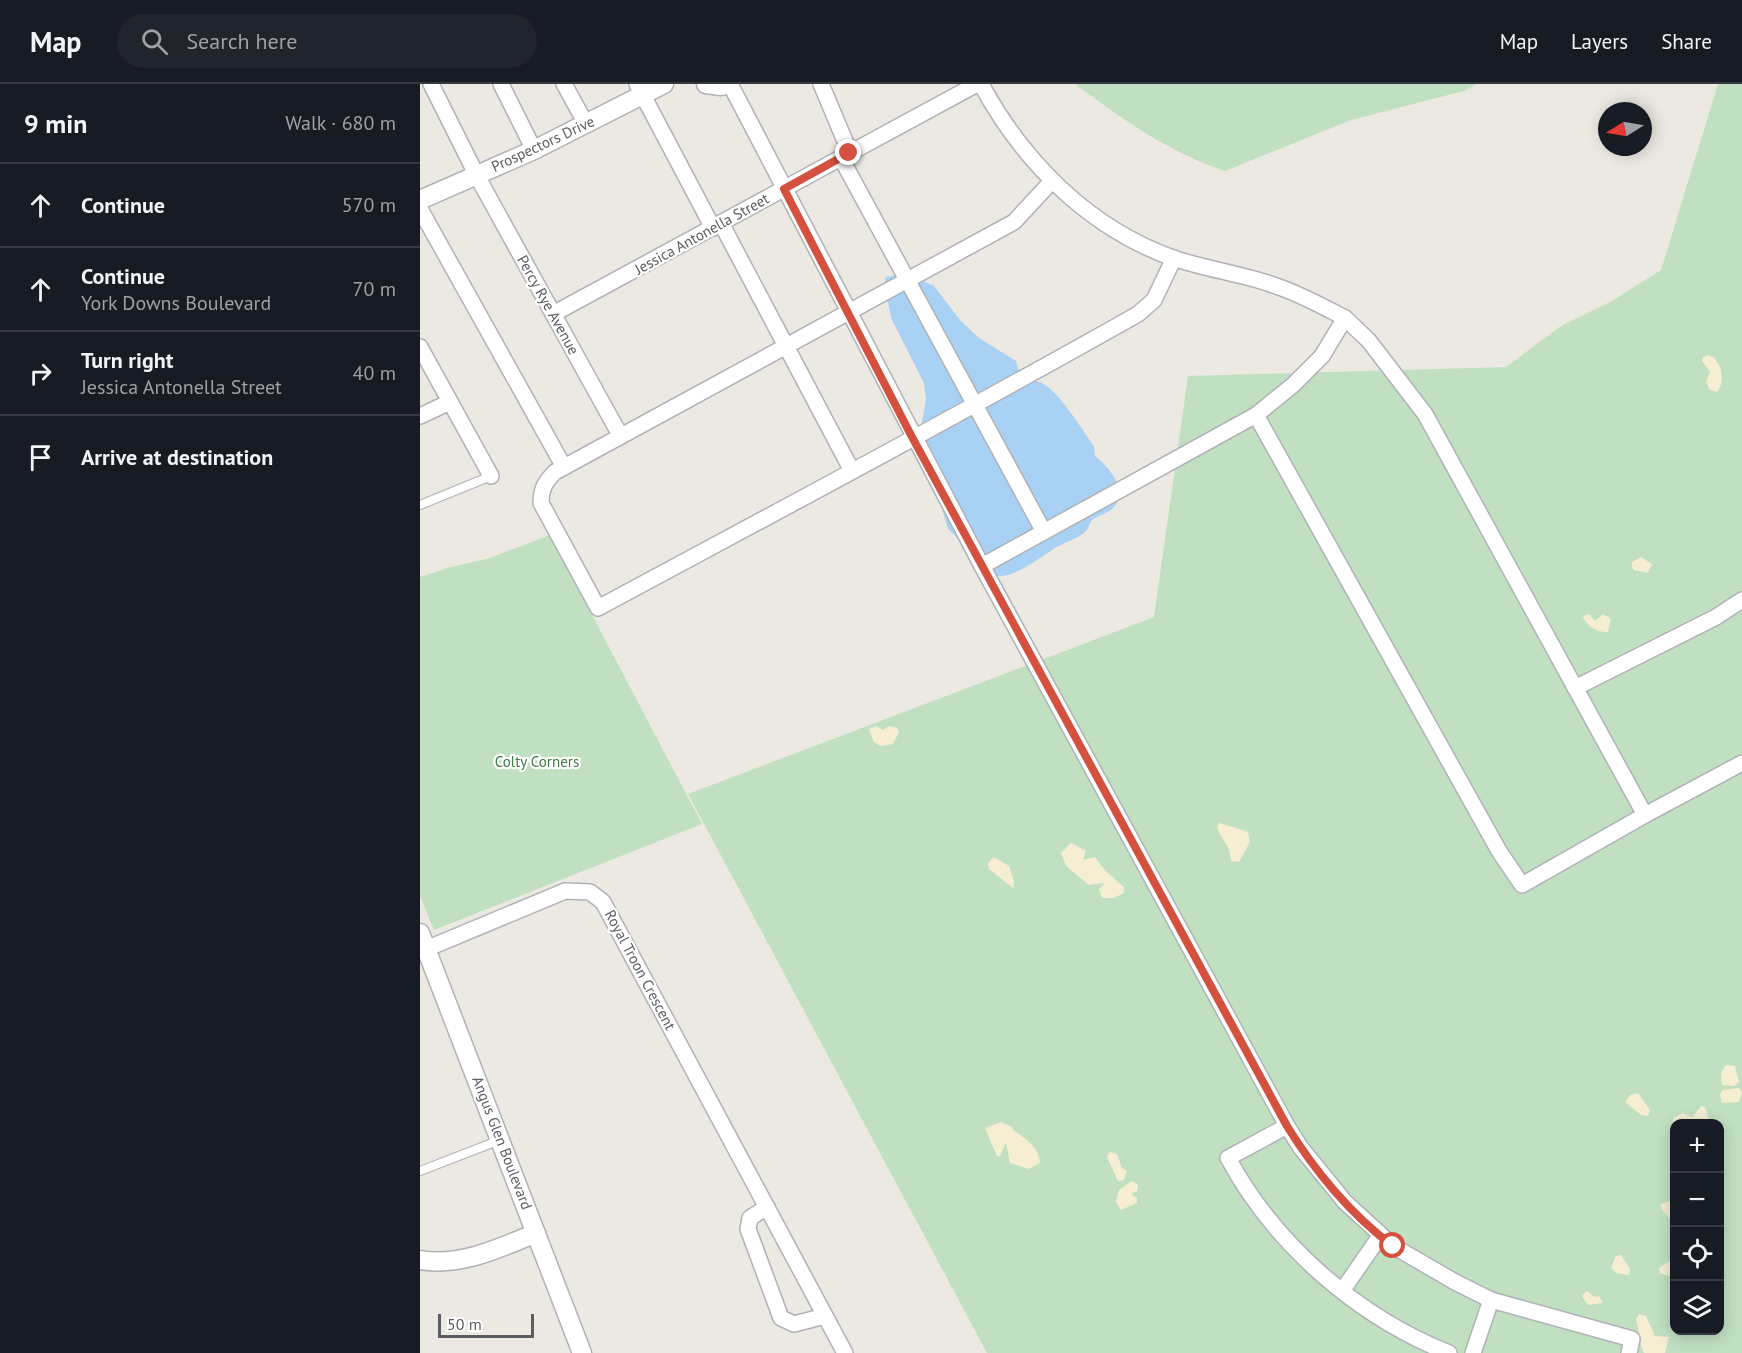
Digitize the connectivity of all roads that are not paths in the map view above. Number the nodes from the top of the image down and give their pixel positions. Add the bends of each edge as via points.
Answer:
1 (431, 84) edge
2 (501, 84) edge
3 (564, 84) edge
4 (664, 84) edge
5 (706, 84) edge
6 (729, 84) edge
7 (820, 84) edge
8 (979, 84) edge
9 (640, 89) edge
10 (586, 124) junction
11 (534, 150) junction
12 (845, 156) junction
13 (477, 176) junction
14 (1052, 181) junction
15 (784, 189) junction
16 (420, 200) edge
17 (420, 209) edge
18 (717, 225) junction
19 (1174, 258) junction
20 (908, 280) junction
21 (848, 313) junction
22 (554, 314) junction
23 (1345, 318) junction
24 (420, 347) edge
25 (785, 347) junction
26 (450, 402) junction
27 (976, 406) junction
28 (1256, 415) junction
29 (420, 416) edge
30 (620, 435) junction
31 (912, 437) junction
32 (564, 467) junction
33 (852, 471) junction
34 (491, 476) joint
35 (420, 505) edge
36 (1044, 532) junction
37 (982, 566) junction
38 (1742, 600) edge
39 (1575, 688) junction
40 (1742, 763) edge
41 (1645, 815) junction
42 (423, 941) edge
43 (1287, 1126) junction
44 (502, 1139) junction
45 (420, 1171) edge
46 (767, 1208) junction
47 (536, 1233) junction
48 (1380, 1236) junction
49 (420, 1260) edge
50 (1342, 1291) junction
51 (1491, 1300) junction
52 (825, 1316) junction
53 (582, 1353) edge
54 (845, 1353) edge
55 (1449, 1353) edge
56 (1473, 1353) edge
57 (1629, 1353) edge

1 - 13 street, Percy Rye Avenue
2 - 11 street
3 - 10 street
4 - 9 street, Prospectors Drive
5 - 6 street
6 - 15 street
7 - 12 street
8 - 12 street, Jessica Antonella Street
8 - 14 street via 1012,134
9 - 10 street, Prospectors Drive
9 - 18 street
10 - 11 street, Prospectors Drive
11 - 13 street, Prospectors Drive
12 - 15 street, Jessica Antonella Street
12 - 20 street
13 - 16 street, Prospectors Drive
13 - 22 street, Percy Rye Avenue
14 - 19 street via 1116,230
14 - 20 street via 1021,217
15 - 18 street, Jessica Antonella Street
15 - 21 street
17 - 32 street
18 - 22 street, Jessica Antonella Street
18 - 25 street
19 - 23 street via 1278,286
19 - 27 street via 1154,300 1138,314
20 - 21 street
20 - 27 street
21 - 25 street
21 - 31 street
22 - 30 street, Percy Rye Avenue
23 - 28 street via 1322,356
23 - 39 street via 1369,341 1425,414
24 - 26 street
25 - 30 street
25 - 33 street
26 - 29 street
26 - 34 street
27 - 31 street
27 - 36 street
28 - 36 street
28 - 41 street via 1499,851 1522,885
30 - 32 street
31 - 33 street
31 - 37 street
32 - 33 street via 546,481 541,503 598,609
34 - 35 lane
36 - 37 street
37 - 43 street
38 - 39 street
39 - 41 street
40 - 41 street
42 - 44 street, Angus Glen Boulevard
42 - 46 street, Royal Troon Crescent via 565,891 590,892 603,902
43 - 48 street via 1345,1202
43 - 50 street via 1228,1158 1244,1188 1296,1251
44 - 45 lane
44 - 47 street, Angus Glen Boulevard
46 - 52 street, Royal Troon Crescent
46 - 52 street via 750,1218 748,1229 781,1318 794,1324
47 - 49 street via 473,1257
47 - 53 street, Angus Glen Boulevard
48 - 50 street
48 - 51 street
50 - 55 street via 1412,1338
51 - 56 street
51 - 57 street via 1632,1339
52 - 54 street, Royal Troon Crescent

